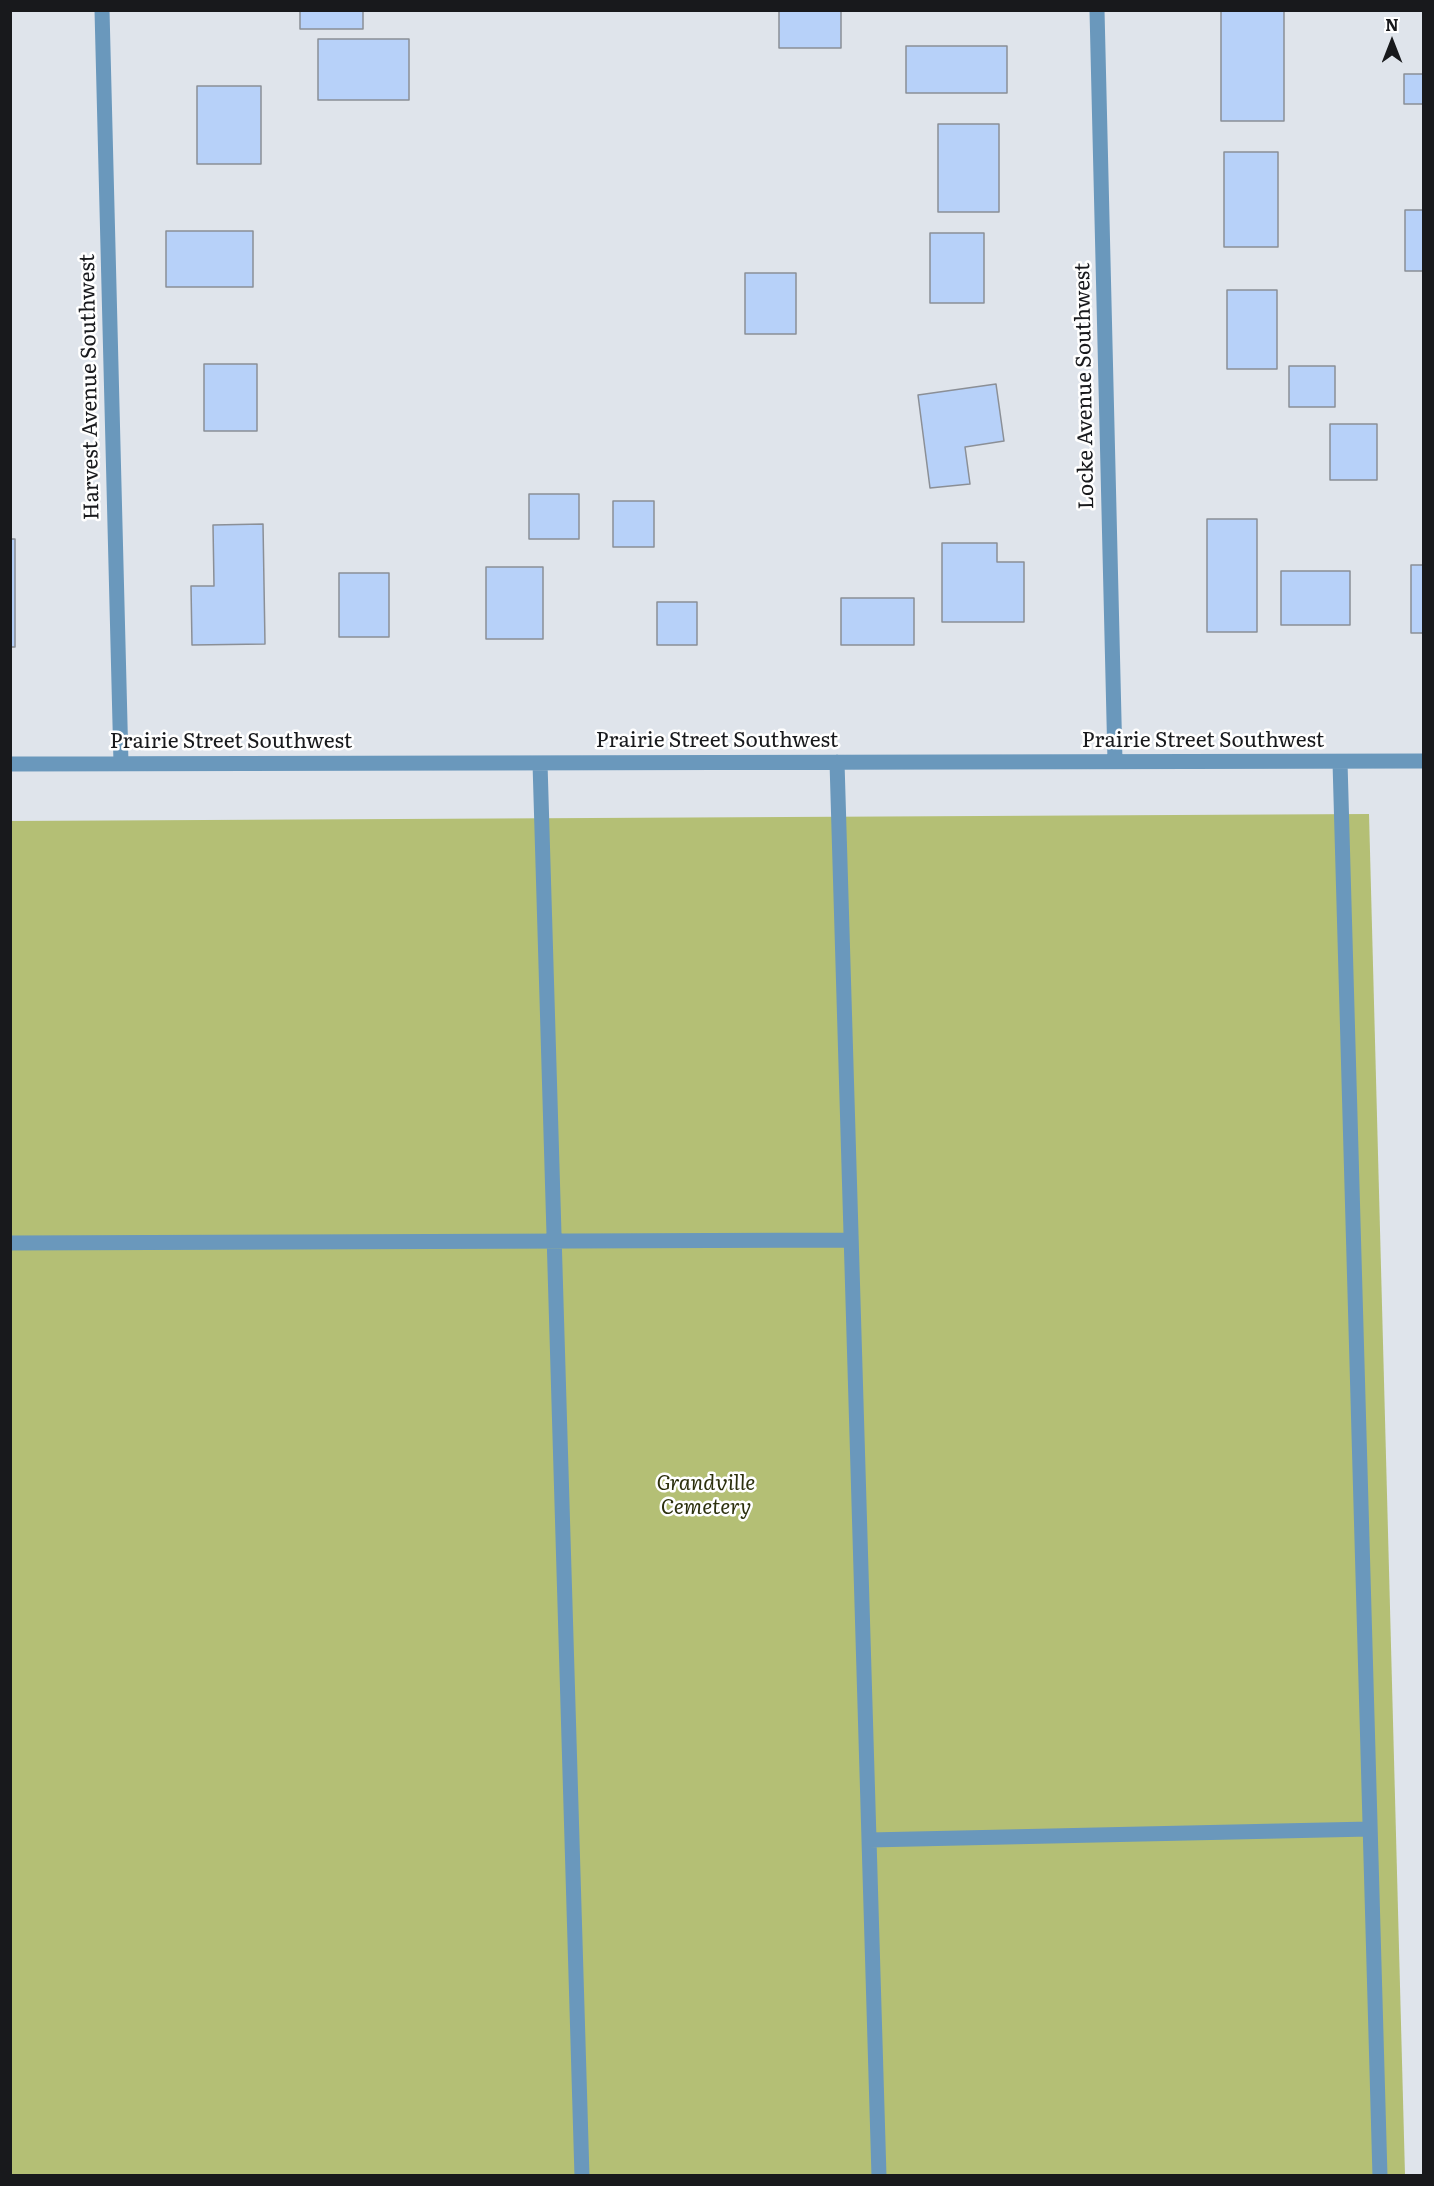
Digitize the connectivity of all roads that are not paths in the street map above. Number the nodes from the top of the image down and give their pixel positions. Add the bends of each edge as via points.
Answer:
1 (102, 10) edge
2 (1097, 10) edge
3 (1115, 761) junction
4 (1424, 761) edge
5 (837, 762) junction
6 (1340, 762) junction
7 (121, 763) junction
8 (540, 763) junction
9 (10, 764) edge
10 (851, 1240) junction
11 (554, 1241) junction
12 (10, 1243) edge
13 (1370, 1829) junction
14 (869, 1840) junction
15 (582, 2175) edge
16 (879, 2175) edge
17 (1380, 2175) edge

1 - 7 street, Harvest Avenue Southwest
2 - 3 street, Locke Avenue Southwest
3 - 5 street, Prairie Street Southwest
3 - 6 street, Prairie Street Southwest
4 - 6 street, Prairie Street Southwest
5 - 8 street, Prairie Street Southwest
5 - 10 street
6 - 13 street
7 - 8 street, Prairie Street Southwest
7 - 9 street, Prairie Street Southwest
8 - 11 street
10 - 11 street
10 - 14 street
11 - 12 street
11 - 15 street
13 - 14 street
13 - 17 street
14 - 16 street

